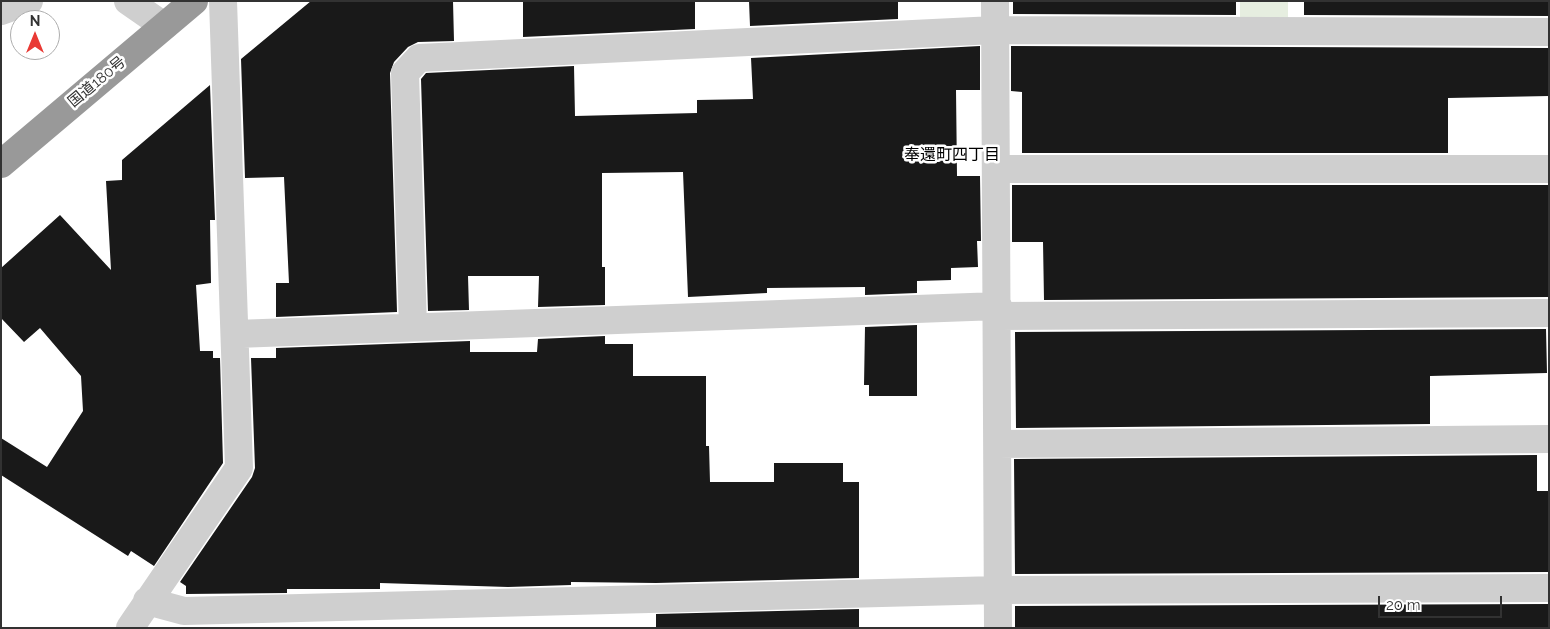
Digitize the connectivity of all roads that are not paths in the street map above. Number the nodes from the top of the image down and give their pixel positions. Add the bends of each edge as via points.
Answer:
1 (128, 1) edge
2 (194, 1) edge
3 (223, 1) edge
4 (995, 1) edge
5 (164, 26) junction
6 (995, 30) junction
7 (1549, 32) edge
8 (1, 164) edge
9 (996, 169) junction
10 (1549, 169) edge
11 (998, 311) junction
12 (1549, 313) edge
13 (413, 327) junction
14 (236, 334) junction
15 (1549, 439) edge
16 (998, 444) junction
17 (1549, 588) edge
18 (998, 590) junction
19 (147, 601) junction
20 (130, 628) edge
21 (998, 628) edge

1 - 5 street
2 - 5 highway, 国道180号
3 - 14 street
4 - 6 street
5 - 8 highway, 国道180号
6 - 7 street
6 - 9 street
6 - 13 street via 419,58 406,73
9 - 10 street
9 - 11 street
11 - 12 street
11 - 13 street
11 - 16 street
13 - 14 street
14 - 19 street via 239,468
15 - 16 street
16 - 18 street
17 - 18 street
18 - 19 street via 184,611
18 - 21 street
19 - 20 street

